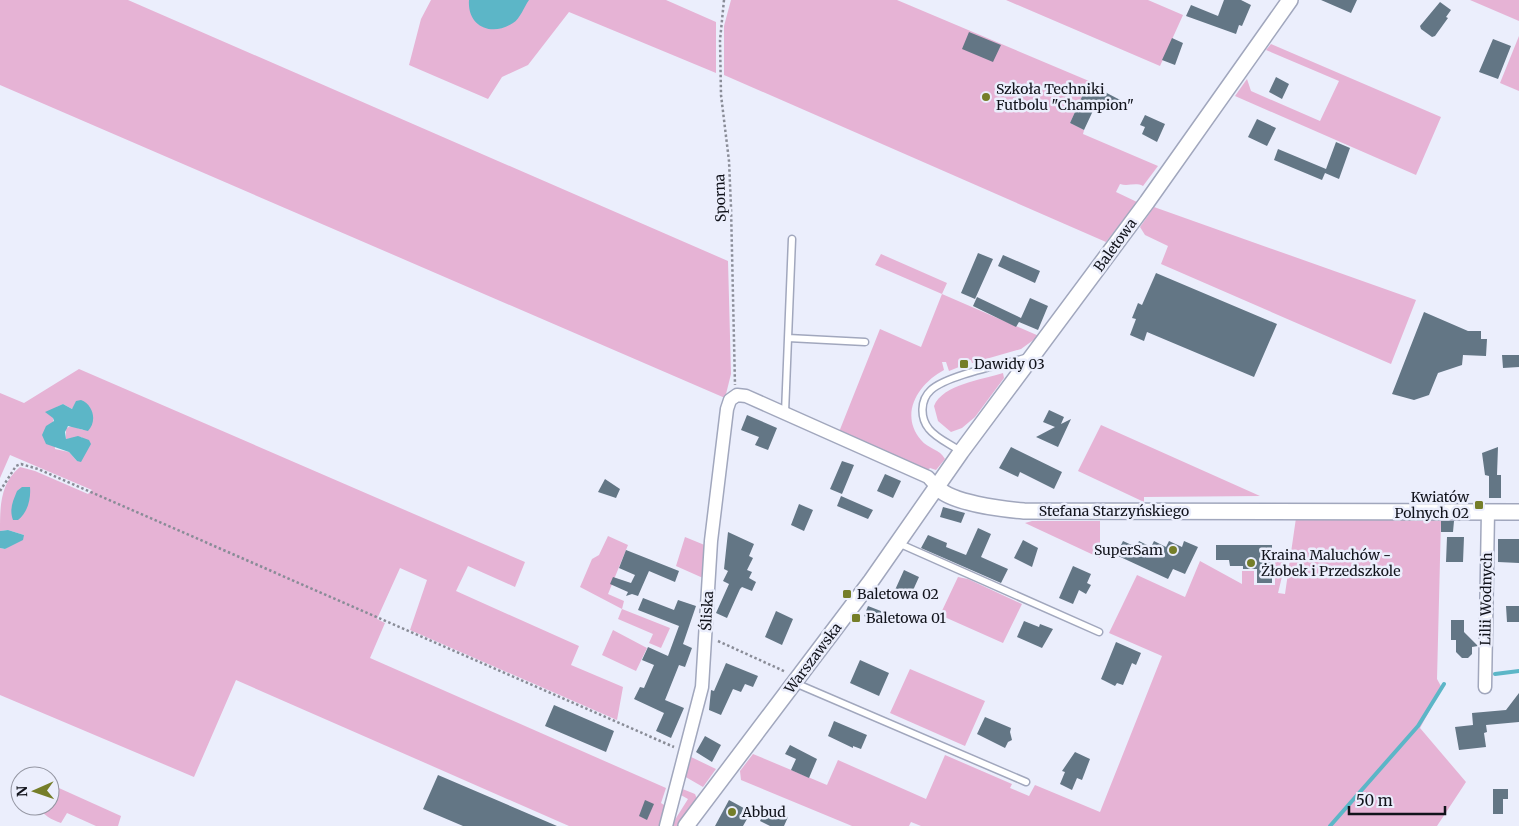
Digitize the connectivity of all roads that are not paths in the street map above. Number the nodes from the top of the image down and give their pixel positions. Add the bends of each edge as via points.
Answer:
1 (1290, 0) edge
2 (792, 239) dead end
3 (788, 338) junction
4 (865, 342) dead end
5 (1034, 355) junction
6 (736, 395) joint
7 (785, 413) junction
8 (961, 452) junction
9 (937, 487) junction
10 (1488, 511) junction
11 (1519, 512) edge
12 (898, 543) junction
13 (1099, 632) dead end
14 (796, 680) junction
15 (1485, 687) dead end
16 (1026, 782) dead end
17 (666, 826) edge
18 (686, 826) edge

1 - 5 street, Baletowa
2 - 3 lane
3 - 4 lane
3 - 7 lane
5 - 8 street, Baletowa
5 - 8 lane via 943,382 930,391 922,410 927,426
6 - 7 street, Stefana Starzyńskiego via 746,396
6 - 17 street, Śliska via 727,409 719,470 702,687
7 - 9 street, Stefana Starzyńskiego via 928,477
8 - 9 street, Baletowa
9 - 10 street, Stefana Starzyńskiego via 946,495 1024,511
9 - 12 street, Warszawska
10 - 11 street, Stefana Starzyńskiego
10 - 15 street, Lilii Wodnych
12 - 13 lane
12 - 14 street, Warszawska
14 - 16 lane
14 - 18 street, Warszawska

